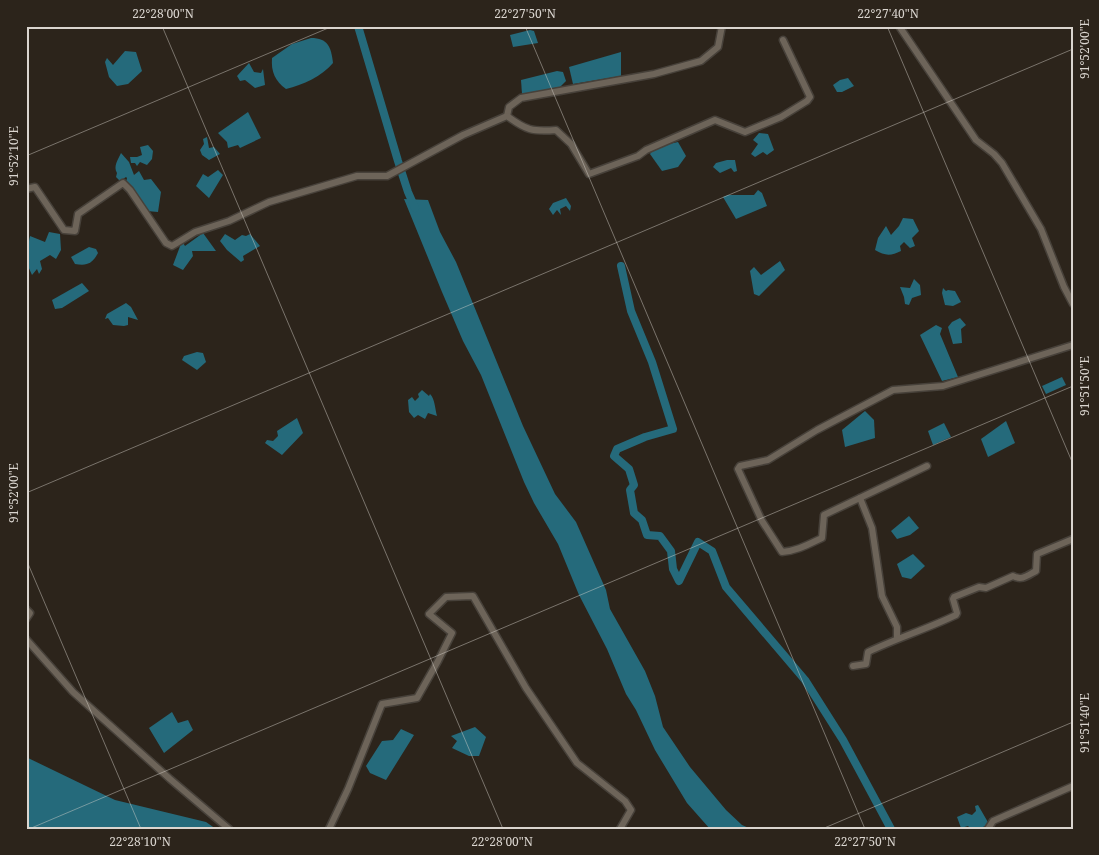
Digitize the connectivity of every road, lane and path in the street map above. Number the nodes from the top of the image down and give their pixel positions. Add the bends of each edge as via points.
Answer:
1 (722, 26) edge
2 (903, 28) edge
3 (783, 40) dead end
4 (507, 116) junction
5 (26, 189) edge
6 (1073, 304) edge
7 (1073, 344) edge
8 (927, 466) dead end
9 (860, 498) junction
10 (1073, 539) edge
11 (26, 609) edge
12 (26, 619) edge
13 (897, 638) junction
14 (26, 639) edge
15 (853, 666) dead end
16 (1073, 786) edge
17 (229, 829) edge
18 (328, 829) edge
19 (620, 829) edge
20 (988, 829) edge

1 - 4 street via 718,47 702,61 654,74 521,98 509,107
2 - 6 street via 976,140 1002,163 1041,229
3 - 4 street via 810,97 782,116 745,132 716,120 638,156 589,174 571,144 556,130 523,128
4 - 5 street via 463,135 387,176 357,176 269,202 195,232 172,246 166,244 124,183 78,214 75,231 64,230 35,187
7 - 9 street via 943,386 892,390 768,460 738,469 762,521 782,552 796,550 822,538 824,515
8 - 9 street
9 - 13 street via 872,528 882,596 898,627
10 - 13 street via 1037,554 1036,571 1031,574 1018,578 1013,576 954,597 956,615 926,630
11 - 12 street via 30,612
13 - 15 street via 868,652 866,664
14 - 17 street via 73,692
16 - 20 street via 993,821
18 - 19 street via 382,704 418,698 452,633 429,614 446,597 473,596 526,688 577,763 631,810

